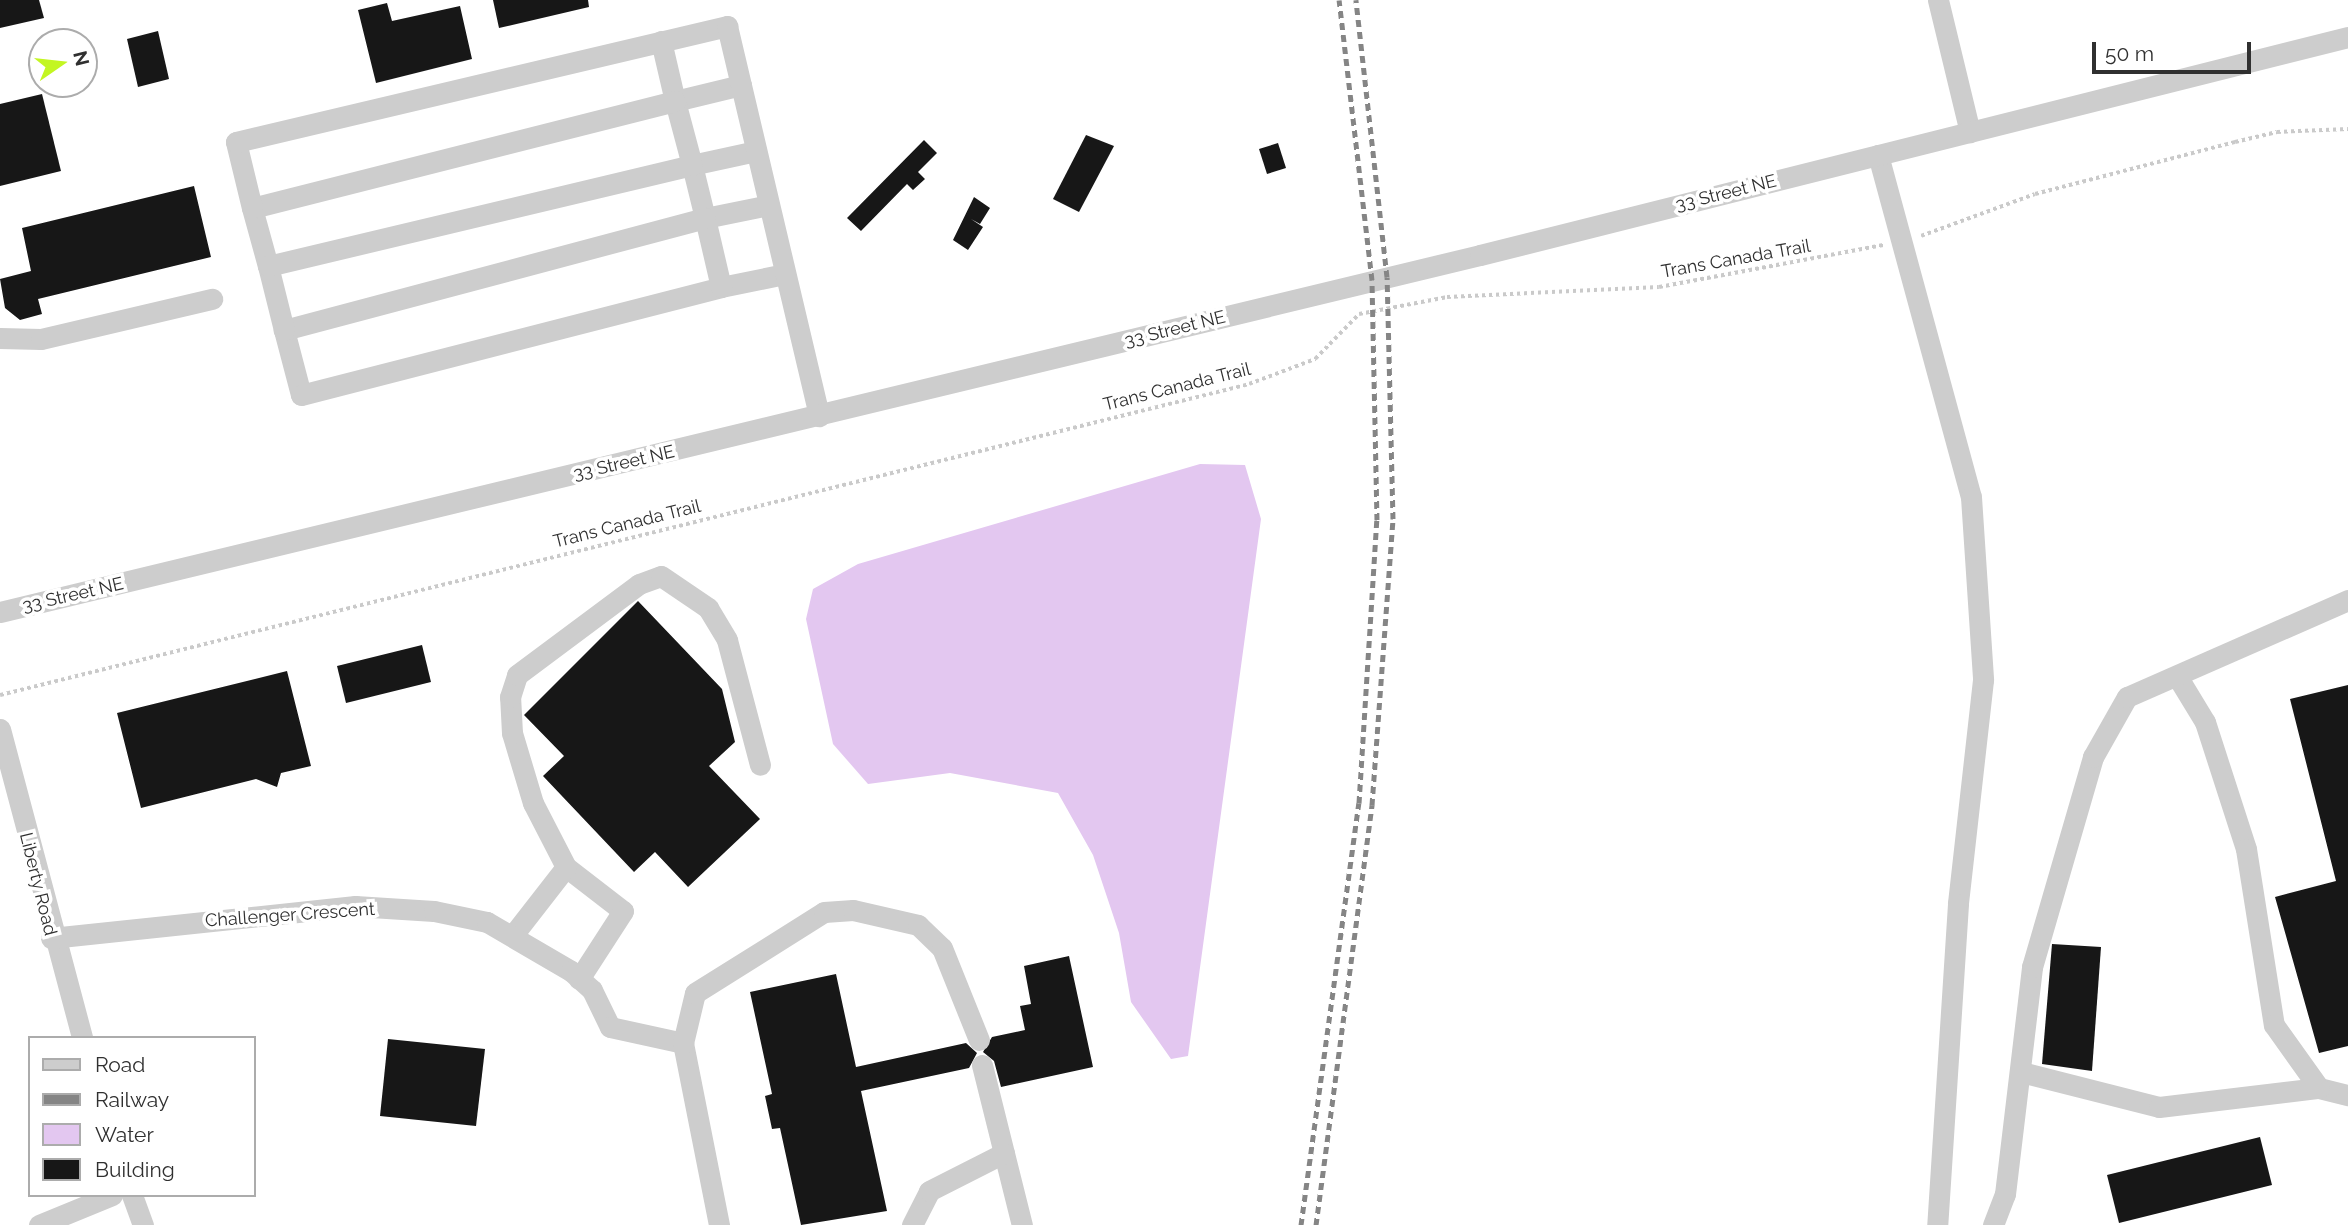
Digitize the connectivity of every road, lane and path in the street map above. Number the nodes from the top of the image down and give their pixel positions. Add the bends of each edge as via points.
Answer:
1 (1938, 0) edge
2 (2348, 37) edge
3 (661, 41) junction
4 (741, 86) junction
5 (676, 101) junction
6 (2348, 129) edge
7 (1970, 132) junction
8 (756, 151) junction
9 (1878, 155) junction
10 (692, 165) junction
11 (769, 205) junction
12 (252, 208) junction
13 (705, 218) junction
14 (1900, 241) junction
15 (268, 266) junction
16 (785, 274) junction
17 (721, 287) junction
18 (212, 299) dead end
19 (284, 330) junction
20 (0, 338) edge
21 (819, 416) junction
22 (2348, 600) edge
23 (0, 612) edge
24 (2177, 676) junction
25 (0, 695) edge
26 (0, 729) edge
27 (760, 765) dead end
28 (566, 867) junction
29 (513, 935) junction
30 (51, 937) junction
31 (579, 979) junction
32 (81, 1036) edge
33 (979, 1040) dead end
34 (684, 1043) junction
35 (982, 1065) dead end
36 (2021, 1072) junction
37 (2319, 1088) junction
38 (2348, 1095) edge
39 (1004, 1153) junction
40 (107, 1197) edge
41 (133, 1197) edge
42 (39, 1225) edge
43 (143, 1225) edge
44 (719, 1225) edge
45 (912, 1225) edge
46 (1022, 1225) edge
47 (1937, 1225) edge
48 (1993, 1225) edge

1 - 7 street
2 - 7 street, 33 Street NE
3 - 4 street via 727,26
3 - 5 street
3 - 12 street via 236,142
4 - 5 street
4 - 8 street
5 - 10 street
5 - 12 street
6 - 14 path, Trans Canada Trail via 2277,132 2235,142 2035,194
7 - 9 street, 33 Street NE
8 - 10 street
8 - 11 street
9 - 14 street
9 - 21 street, 33 Street NE
10 - 13 street
10 - 15 street
11 - 13 street
11 - 16 street
12 - 15 street
13 - 17 street
13 - 19 street
14 - 25 path, Trans Canada Trail via 1678,284 1447,298 1359,314 1315,359 1249,384
14 - 47 street via 1971,497 1983,680 1958,904
15 - 19 street
16 - 17 street
16 - 21 street
17 - 19 street via 300,396
18 - 20 street via 41,339
21 - 23 street, 33 Street NE
22 - 24 street
24 - 36 street via 2127,698 2093,757 2032,967
24 - 37 street via 2205,722 2246,849 2274,1025
26 - 30 street, Liberty Road
27 - 28 street via 727,640 708,608 662,576 639,584 517,675 510,697 512,733 533,803
28 - 29 street
28 - 31 street via 623,911
29 - 30 street, Challenger Crescent via 435,911 355,906
29 - 31 street, Challenger Crescent
30 - 32 street, Liberty Road
31 - 34 street, Challenger Crescent via 610,1027
33 - 34 street via 942,948 918,925 853,910 824,912 695,993
34 - 44 street
35 - 39 street
36 - 37 street via 2160,1107
36 - 48 street via 2005,1194
37 - 38 street
39 - 45 street via 929,1191
39 - 46 street
40 - 42 street
41 - 43 street

